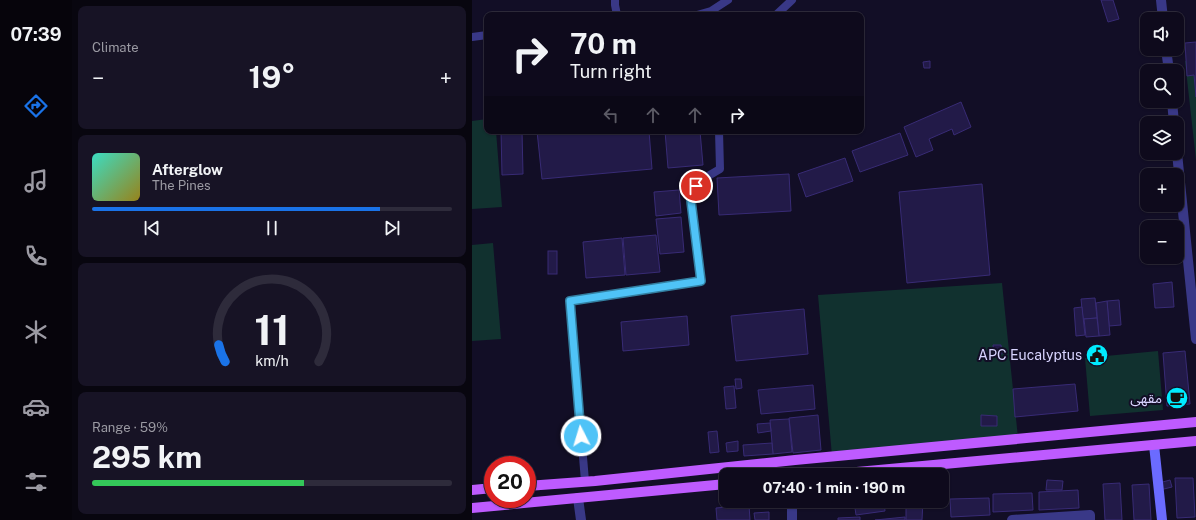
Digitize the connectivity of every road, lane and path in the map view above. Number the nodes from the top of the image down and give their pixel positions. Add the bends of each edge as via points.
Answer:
1 (615, 0) edge
2 (728, 0) edge
3 (792, 0) edge
4 (1161, 0) edge
5 (616, 12) edge
6 (708, 12) edge
7 (779, 12) edge
8 (1162, 12) edge
9 (484, 35) edge
10 (472, 37) edge
11 (719, 134) edge
12 (1178, 160) edge
13 (1196, 339) edge
14 (1196, 422) edge
15 (1196, 441) edge
16 (1154, 445) junction
17 (901, 468) edge
18 (585, 482) junction
19 (536, 485) edge
20 (719, 485) edge
21 (484, 489) edge
22 (472, 490) edge
23 (578, 498) junction
24 (472, 508) edge
25 (792, 508) edge
26 (581, 520) edge
27 (792, 520) edge
28 (1012, 520) edge
29 (1090, 520) edge
30 (1162, 520) edge

1 - 5 lane
2 - 6 lane
3 - 7 lane
4 - 8 street
9 - 10 lane
11 - 18 lane via 720,170 703,179 690,193 701,281 570,301
12 - 13 street
14 - 18 main road
15 - 16 main road
16 - 17 main road
16 - 30 street
18 - 19 main road
20 - 23 main road
21 - 22 main road
23 - 24 main road
23 - 26 street
25 - 27 street
28 - 29 street via 1090,515

